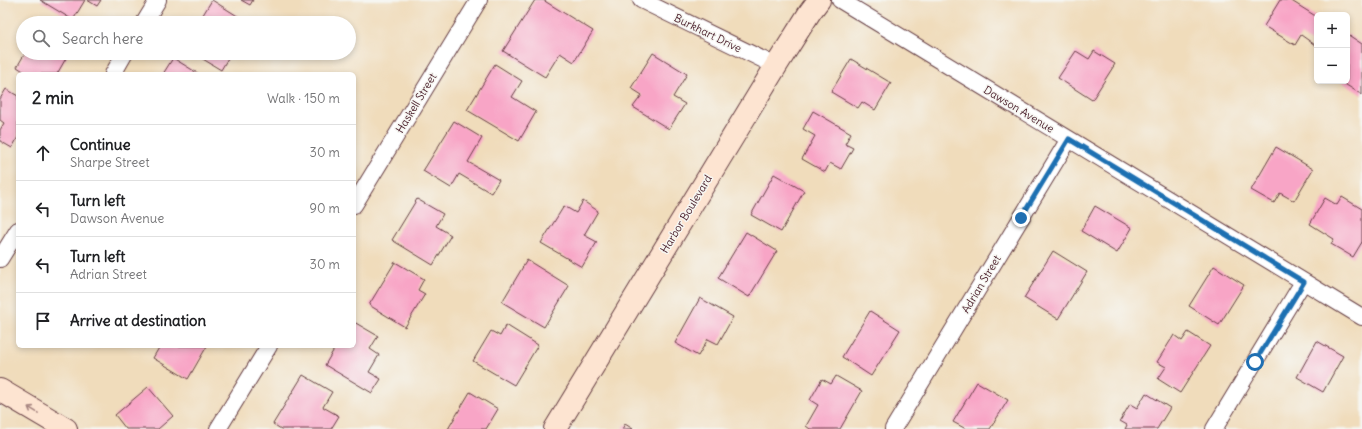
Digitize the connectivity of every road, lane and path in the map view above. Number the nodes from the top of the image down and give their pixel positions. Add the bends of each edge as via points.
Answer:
1 (158, 0) edge
2 (479, 0) edge
3 (641, 0) edge
4 (819, 0) edge
5 (840, 0) edge
6 (148, 16) edge
7 (121, 60) edge
8 (776, 66) junction
9 (114, 72) edge
10 (1069, 139) junction
11 (356, 203) edge
12 (16, 233) edge
13 (0, 259) edge
14 (1304, 282) junction
15 (1362, 317) edge
16 (268, 348) edge
17 (0, 390) edge
18 (66, 429) edge
19 (218, 429) edge
20 (555, 429) edge
21 (893, 429) edge
22 (1214, 429) edge

1 - 6 street
2 - 11 street, Haskell Street
3 - 8 street, Burkhart Drive
4 - 8 street, Harbor Boulevard
5 - 10 street, Dawson Avenue
7 - 9 street
8 - 20 street, Harbor Boulevard
10 - 14 street, Dawson Avenue
10 - 21 street, Adrian Street
12 - 13 street
14 - 15 street, Dawson Avenue
14 - 22 street
16 - 19 street
18 -> 17 street

